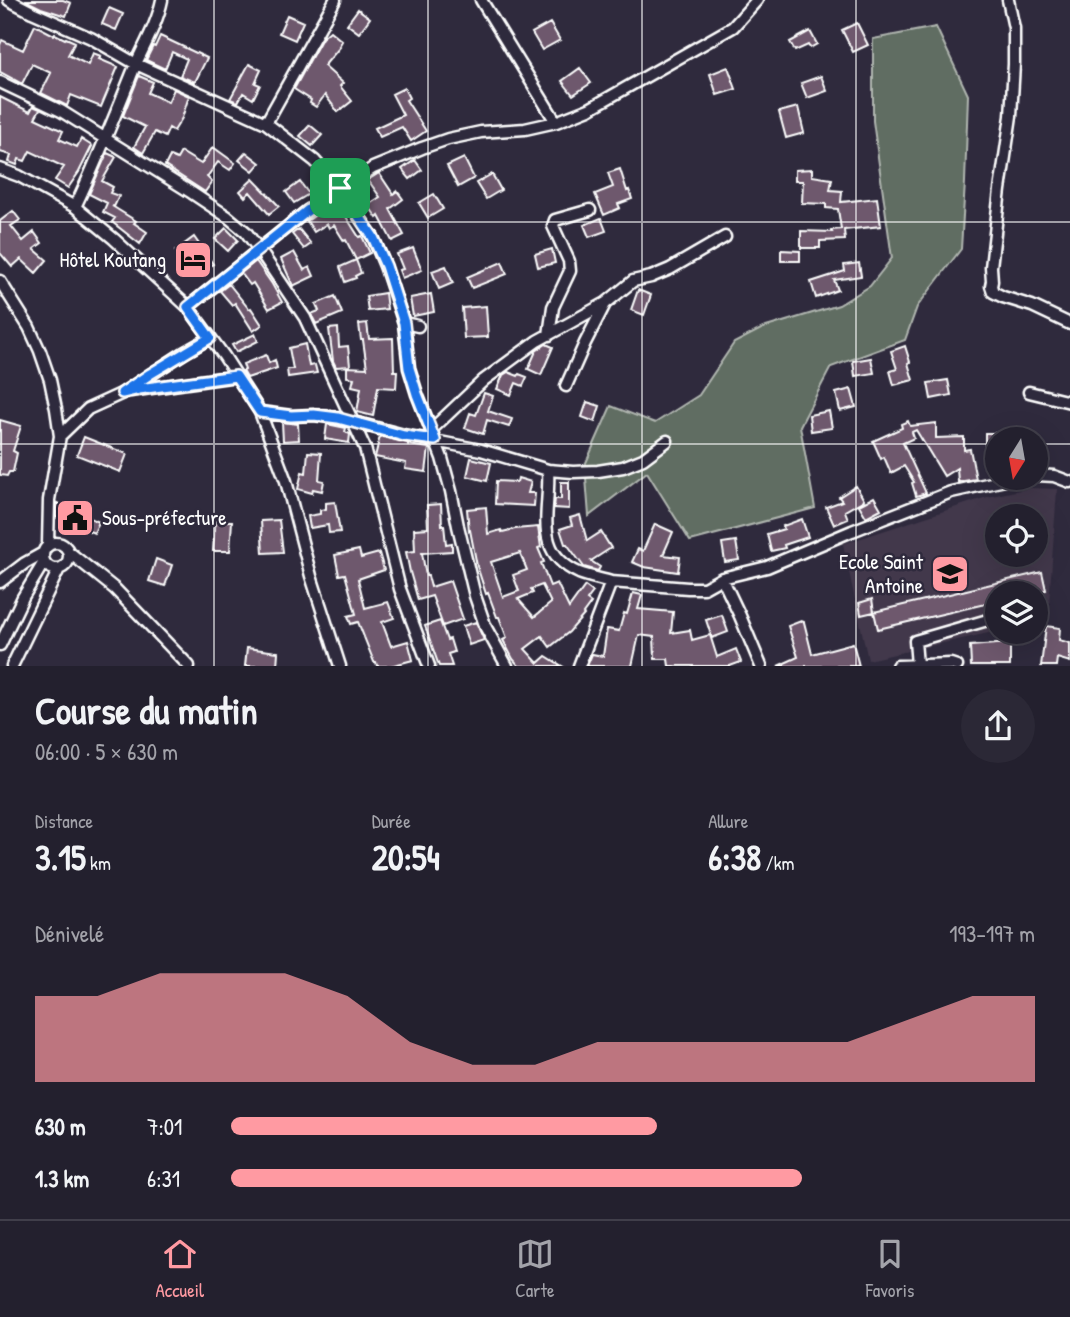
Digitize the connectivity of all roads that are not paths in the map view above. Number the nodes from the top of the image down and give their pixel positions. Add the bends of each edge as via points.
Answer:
1 (9, 0) edge
2 (162, 0) edge
3 (335, 0) edge
4 (481, 0) edge
5 (757, 0) edge
6 (1008, 0) edge
7 (136, 64) junction
8 (0, 82) edge
9 (265, 122) junction
10 (556, 122) junction
11 (106, 139) junction
12 (0, 169) edge
13 (340, 188) junction
14 (75, 207) junction
15 (590, 210) dead end
16 (725, 237) dead end
17 (260, 251) junction
18 (0, 281) edge
19 (606, 303) junction
20 (188, 307) junction
21 (404, 323) junction
22 (1070, 324) edge
23 (418, 326) dead end
24 (549, 335) junction
25 (210, 338) junction
26 (236, 376) junction
27 (566, 386) dead end
28 (1029, 392) dead end
29 (122, 393) junction
30 (1070, 402) edge
31 (260, 412) junction
32 (353, 422) junction
33 (433, 435) junction
34 (60, 436) junction
35 (667, 441) dead end
36 (548, 470) junction
37 (1048, 476) edge
38 (1070, 482) edge
39 (985, 484) edge
40 (45, 553) junction
41 (70, 553) junction
42 (59, 569) junction
43 (722, 578) junction
44 (0, 582) edge
45 (611, 582) junction
46 (985, 621) edge
47 (0, 645) edge
48 (917, 665) edge
49 (12, 666) edge
50 (189, 666) edge
51 (340, 666) edge
52 (429, 666) edge
53 (507, 666) edge
54 (579, 666) edge
55 (761, 666) edge
56 (897, 666) edge
57 (957, 666) edge

1 - 7 street
2 - 7 street
3 - 9 street
4 - 10 street
5 - 10 street via 733,27 589,109
6 - 22 street via 1014,28 1011,116 990,286 1003,297
7 - 9 street
7 - 11 street
8 - 11 street
9 - 13 street via 315,161
10 - 13 street via 448,139 373,168
11 - 14 street
11 - 17 street via 228,217
12 - 14 street
13 - 17 street
13 - 21 street via 373,237
14 - 20 street
15 - 24 street via 555,220 553,226 569,271 553,307
16 - 19 street via 670,269 633,281
17 - 20 street
17 - 32 street via 305,318
18 - 34 street via 40,351
19 - 24 street
19 - 27 street
20 - 25 street
21 - 23 street
21 - 33 street via 409,368
24 - 33 street via 484,380
25 - 26 street
25 - 29 street
26 - 29 street
26 - 31 street
28 - 30 street
29 - 34 street via 88,409
31 - 32 street
31 - 51 street via 286,481
32 - 33 street via 404,436
32 - 52 street via 365,448 400,589
33 - 36 street
33 - 53 street via 475,596
34 - 40 street
35 - 36 street via 643,459 622,467
36 - 45 street via 546,530 550,548 578,572
37 - 38 street
39 - 43 street via 951,492 767,567
40 - 41 street via 52,543 61,543
40 - 42 street via 50,568
40 - 44 street
40 - 47 street
41 - 42 street via 69,561
41 - 50 street via 115,589
42 - 49 street
43 - 45 street via 704,588
43 - 55 street
45 - 54 street
46 - 48 street via 915,641
48 - 56 street
48 - 57 street

